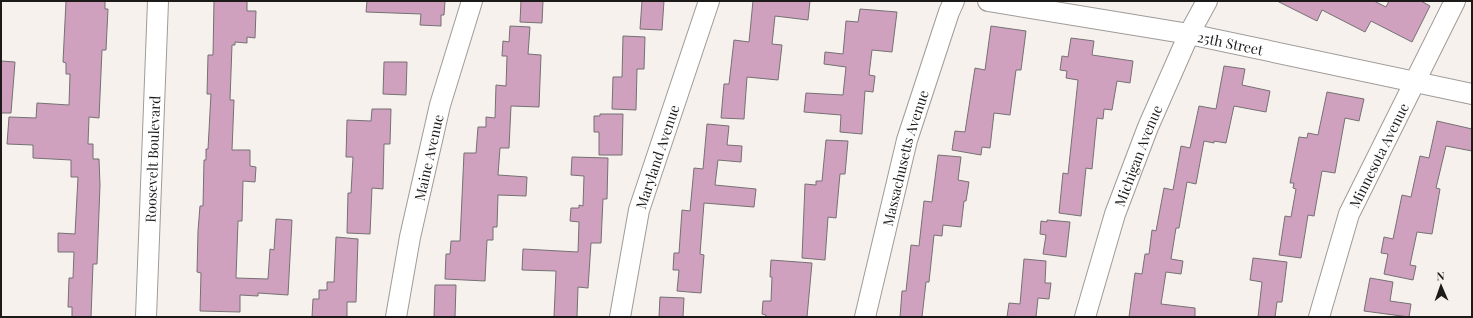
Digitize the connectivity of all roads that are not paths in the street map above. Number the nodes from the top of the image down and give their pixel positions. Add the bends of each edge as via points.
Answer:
1 (158, 1) edge
2 (472, 1) edge
3 (709, 1) edge
4 (954, 1) edge
5 (988, 1) edge
6 (1207, 1) edge
7 (1455, 1) edge
8 (1189, 34) junction
9 (1416, 81) junction
10 (1472, 94) edge
11 (146, 317) edge
12 (396, 317) edge
13 (620, 317) edge
14 (865, 317) edge
15 (1085, 317) edge
16 (1319, 317) edge

1 - 11 street, Roosevelt Boulevard
2 - 12 street, Maine Avenue via 440,105 410,237
3 - 13 street, Maryland Avenue via 639,210
4 - 14 street, Massachusetts Avenue via 907,140
5 - 8 street, 25th Street
6 - 8 street, Michigan Avenue
7 - 9 street, Minnesota Avenue
8 - 9 street, 25th Street
8 - 15 street, Michigan Avenue via 1148,128 1115,214
9 - 10 street, 25th Street
9 - 16 street, Minnesota Avenue via 1349,214

